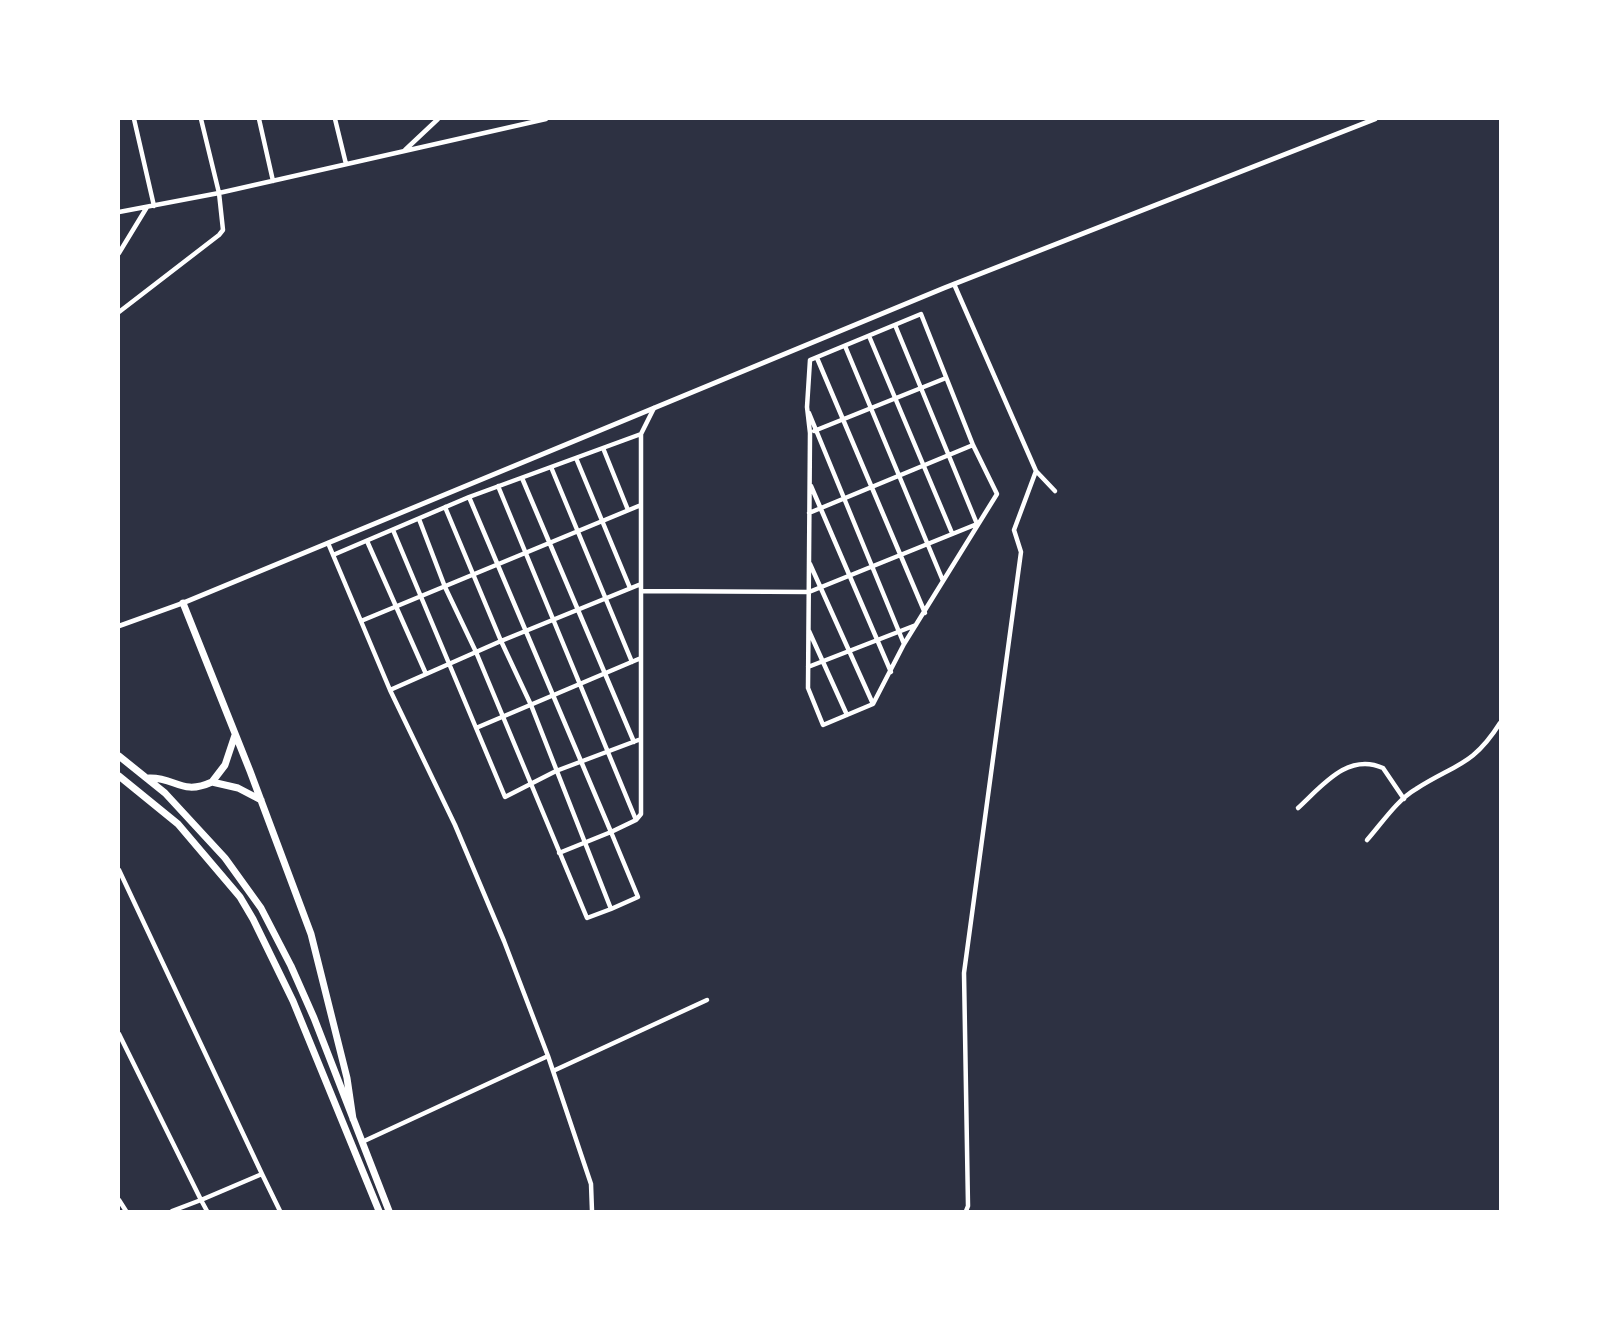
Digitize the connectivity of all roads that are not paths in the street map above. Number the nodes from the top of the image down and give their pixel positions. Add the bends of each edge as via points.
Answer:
1 (134, 119) edge
2 (201, 119) edge
3 (258, 119) edge
4 (335, 119) edge
5 (438, 119) edge
6 (546, 119) edge
7 (1374, 119) edge
8 (404, 151) junction
9 (346, 164) junction
10 (273, 181) junction
11 (219, 193) junction
12 (154, 206) junction
13 (146, 207) junction
14 (119, 212) edge
15 (119, 253) edge
16 (954, 284) junction
17 (119, 312) edge
18 (895, 325) junction
19 (869, 336) junction
20 (845, 346) junction
21 (817, 358) junction
22 (946, 378) junction
23 (920, 388) junction
24 (895, 398) junction
25 (806, 407) junction
26 (654, 408) junction
27 (871, 408) junction
28 (843, 420) junction
29 (816, 430) junction
30 (810, 433) junction
31 (641, 434) junction
32 (973, 445) junction
33 (603, 448) junction
34 (948, 455) junction
35 (576, 458) junction
36 (924, 465) junction
37 (551, 467) junction
38 (1036, 471) junction
39 (898, 476) junction
40 (522, 478) junction
41 (810, 483) junction
42 (498, 486) junction
43 (872, 487) junction
44 (1055, 491) dead end
45 (469, 497) junction
46 (844, 498) junction
47 (641, 505) junction
48 (445, 508) junction
49 (821, 508) junction
50 (628, 510) junction
51 (810, 513) junction
52 (419, 519) junction
53 (602, 521) junction
54 (977, 524) junction
55 (393, 530) junction
56 (578, 532) junction
57 (952, 533) junction
58 (367, 541) junction
59 (328, 543) junction
60 (550, 544) junction
61 (926, 544) junction
62 (526, 554) junction
63 (900, 554) junction
64 (333, 555) junction
65 (809, 563) junction
66 (872, 565) junction
67 (498, 566) junction
68 (849, 575) junction
69 (474, 576) junction
70 (943, 581) junction
71 (641, 584) junction
72 (445, 587) junction
73 (820, 587) junction
74 (630, 588) junction
75 (641, 591) junction
76 (809, 592) junction
77 (422, 597) junction
78 (606, 598) junction
79 (184, 603) junction
80 (396, 607) junction
81 (578, 610) junction
82 (925, 613) junction
83 (553, 620) junction
84 (361, 621) junction
85 (918, 625) junction
86 (119, 626) edge
87 (808, 629) junction
88 (526, 631) junction
89 (900, 632) junction
90 (877, 640) junction
91 (501, 641) junction
92 (904, 644) junction
93 (849, 651) junction
94 (476, 652) junction
95 (641, 658) junction
96 (823, 661) junction
97 (632, 662) junction
98 (451, 663) junction
99 (808, 667) junction
100 (891, 672) junction
101 (426, 674) junction
102 (605, 674) junction
103 (580, 685) junction
104 (390, 690) junction
105 (554, 697) junction
106 (874, 704) junction
107 (531, 705) junction
108 (847, 715) junction
109 (503, 717) junction
110 (1500, 723) edge
111 (476, 728) junction
112 (236, 735) junction
113 (641, 739) junction
114 (634, 742) junction
115 (608, 753) junction
116 (119, 756) edge
117 (581, 763) junction
118 (556, 771) junction
119 (119, 776) edge
120 (148, 778) junction
121 (212, 782) junction
122 (532, 784) junction
123 (1404, 799) junction
124 (261, 800) junction
125 (1298, 808) dead end
126 (636, 820) junction
127 (610, 832) junction
128 (1368, 840) dead end
129 (583, 841) junction
130 (559, 853) junction
131 (119, 870) edge
132 (611, 909) junction
133 (707, 1000) dead end
134 (119, 1034) edge
135 (548, 1056) junction
136 (553, 1071) junction
137 (353, 1119) junction
138 (362, 1142) junction
139 (262, 1174) junction
140 (119, 1200) edge
141 (202, 1200) junction
142 (126, 1211) edge
143 (172, 1211) edge
144 (207, 1211) edge
145 (280, 1211) edge
146 (379, 1211) edge
147 (389, 1211) edge
148 (592, 1211) edge
149 (966, 1211) edge

1 - 12 street
2 - 11 street
3 - 10 street
4 - 9 street
5 - 8 street
6 - 8 street
7 - 16 street
8 - 9 street
9 - 10 street
10 - 11 street
11 - 12 street
11 - 17 street via 223,224 219,235
12 - 13 street
13 - 14 street
13 - 15 street
16 - 26 street
16 - 38 street
18 - 19 street
18 - 22 street via 921,314
18 - 23 street
19 - 20 street
19 - 24 street
20 - 21 street
20 - 27 street
21 - 25 street via 810,360
21 - 28 street
22 - 23 street
22 - 32 street
23 - 24 street
23 - 34 street
24 - 27 street
24 - 36 street
25 - 29 street
25 - 30 street
26 - 31 street
26 - 59 street
27 - 28 street
27 - 39 street
28 - 29 street
28 - 43 street
29 - 30 street
29 - 46 street
30 - 41 street
31 - 33 street
31 - 47 street
32 - 34 street
32 - 54 street via 997,494
33 - 35 street
33 - 50 street
34 - 36 street
34 - 54 street
35 - 37 street
35 - 53 street
36 - 39 street
36 - 57 street
37 - 40 street
37 - 56 street
38 - 44 street
38 - 149 street via 1014,530 1021,552 964,973
39 - 43 street
39 - 61 street
40 - 42 street
40 - 60 street
41 - 49 street
41 - 51 street
42 - 45 street
42 - 62 street
43 - 46 street
43 - 63 street
45 - 48 street
45 - 67 street
46 - 49 street
46 - 66 street
47 - 50 street
47 - 71 street
48 - 52 street
48 - 69 street
49 - 51 street
49 - 68 street
50 - 53 street
51 - 65 street
52 - 55 street
52 - 72 street
53 - 56 street
53 - 74 street
54 - 57 street
54 - 70 street
55 - 58 street
55 - 77 street
56 - 60 street
56 - 78 street
57 - 61 street
58 - 64 street
58 - 80 street
59 - 64 street
59 - 79 street
60 - 62 street
60 - 81 street
61 - 63 street
61 - 70 street
62 - 67 street
62 - 83 street
63 - 66 street
63 - 82 street
64 - 84 street
65 - 73 street
65 - 76 street
66 - 68 street
66 - 89 street
67 - 69 street
67 - 88 street
68 - 73 street
68 - 90 street
69 - 72 street
69 - 91 street
70 - 82 street
71 - 74 street
71 - 75 street
72 - 77 street
72 - 94 street
73 - 76 street
73 - 93 street
74 - 78 street
75 - 76 street
75 - 95 street
76 - 87 street
77 - 80 street
77 - 98 street
78 - 81 street
78 - 97 street
79 - 86 street
79 - 112 highway
80 - 84 street
80 - 101 street
81 - 83 street
81 - 102 street
82 - 85 street
83 - 88 street
83 - 103 street
84 - 104 street
85 - 89 street
85 - 92 street
87 - 96 street
87 - 99 street
88 - 91 street
88 - 105 street
89 - 90 street
89 - 92 street
90 - 93 street
90 - 100 street
91 - 94 street
91 - 107 street
92 - 100 street
93 - 96 street
93 - 106 street
94 - 98 street
94 - 109 street
95 - 97 street
95 - 113 street
96 - 99 street
96 - 108 street
97 - 102 street
98 - 101 street
98 - 111 street
99 - 108 street via 808,688 823,725
100 - 106 street
101 - 104 street
102 - 103 street
102 - 114 street
103 - 105 street
103 - 115 street
104 - 135 street via 455,825 504,940
105 - 107 street
105 - 117 street
106 - 108 street
107 - 109 street
107 - 118 street
109 - 111 street
109 - 122 street
110 - 123 street via 1488,743 1474,756 1414,789
111 - 122 street via 505,797
112 - 121 highway via 227,760
112 - 124 highway
113 - 114 street
113 - 126 street via 641,814
114 - 115 street
115 - 117 street
115 - 126 street
116 - 120 highway
117 - 118 street
117 - 127 street
118 - 122 street
118 - 129 street
119 - 146 highway via 178,824 234,890 253,919 293,1001
120 - 121 highway via 160,778 186,788
120 - 137 highway via 225,858 262,908 314,1018
121 - 124 highway via 238,788
122 - 130 street
123 - 125 street via 1383,768 1364,763 1347,766 1333,775
123 - 128 street
124 - 137 highway via 311,934 347,1078
126 - 127 street
127 - 129 street
127 - 132 street via 638,897
129 - 130 street
129 - 132 street
130 - 132 street via 587,918
131 - 139 street
133 - 136 street
134 - 141 street
135 - 136 street
135 - 138 street
136 - 148 street via 591,1184
137 - 138 highway
138 - 147 highway
139 - 141 street
139 - 145 street
140 - 142 street
141 - 143 street
141 - 144 street

